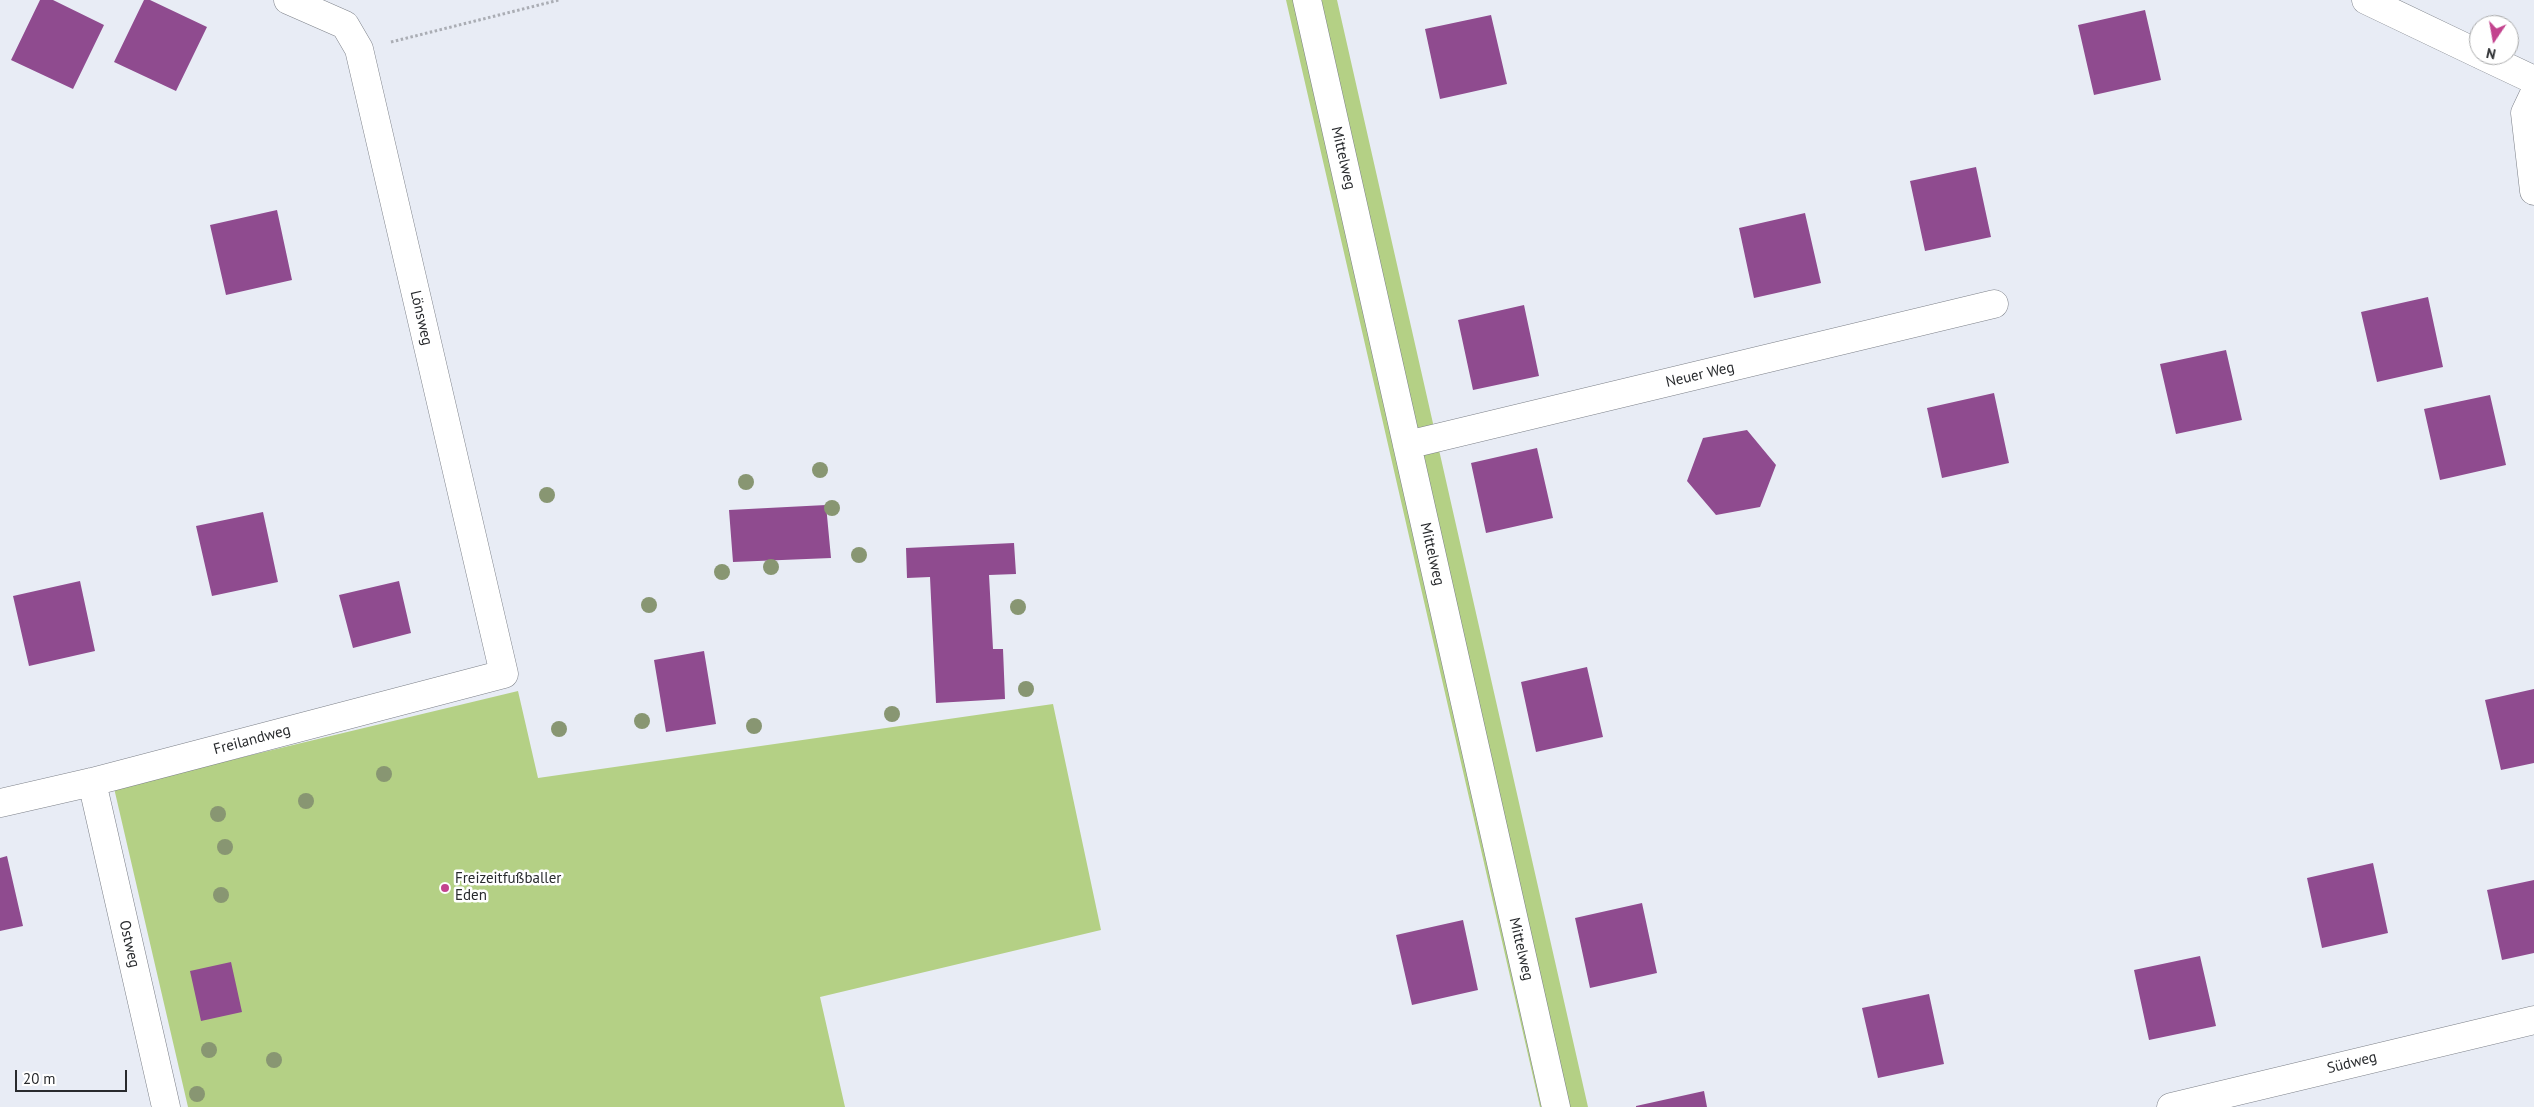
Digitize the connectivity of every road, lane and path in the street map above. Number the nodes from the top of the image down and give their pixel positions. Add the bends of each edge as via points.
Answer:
1 (288, 0) edge
2 (559, 0) edge
3 (1307, 0) edge
4 (2366, 0) edge
5 (2469, 49) edge
6 (359, 50) junction
7 (2503, 65) edge
8 (2534, 80) edge
9 (2534, 94) edge
10 (2534, 191) edge
11 (1994, 304) dead end
12 (1407, 445) junction
13 (504, 674) joint
14 (92, 782) junction
15 (0, 804) edge
16 (2534, 1020) edge
17 (166, 1107) edge
18 (1556, 1107) edge
19 (2171, 1107) edge

1 - 6 street, Lönsweg via 345,25
2 - 6 path
3 - 12 street, Mittelweg
4 - 5 street
6 - 13 street, Lönsweg
7 - 8 street
9 - 10 street via 2525,113
11 - 12 street, Neuer Weg
12 - 18 street, Mittelweg
13 - 14 street, Freilandweg
14 - 15 street, Freilandweg
14 - 17 street, Ostweg
16 - 19 street, Südweg

